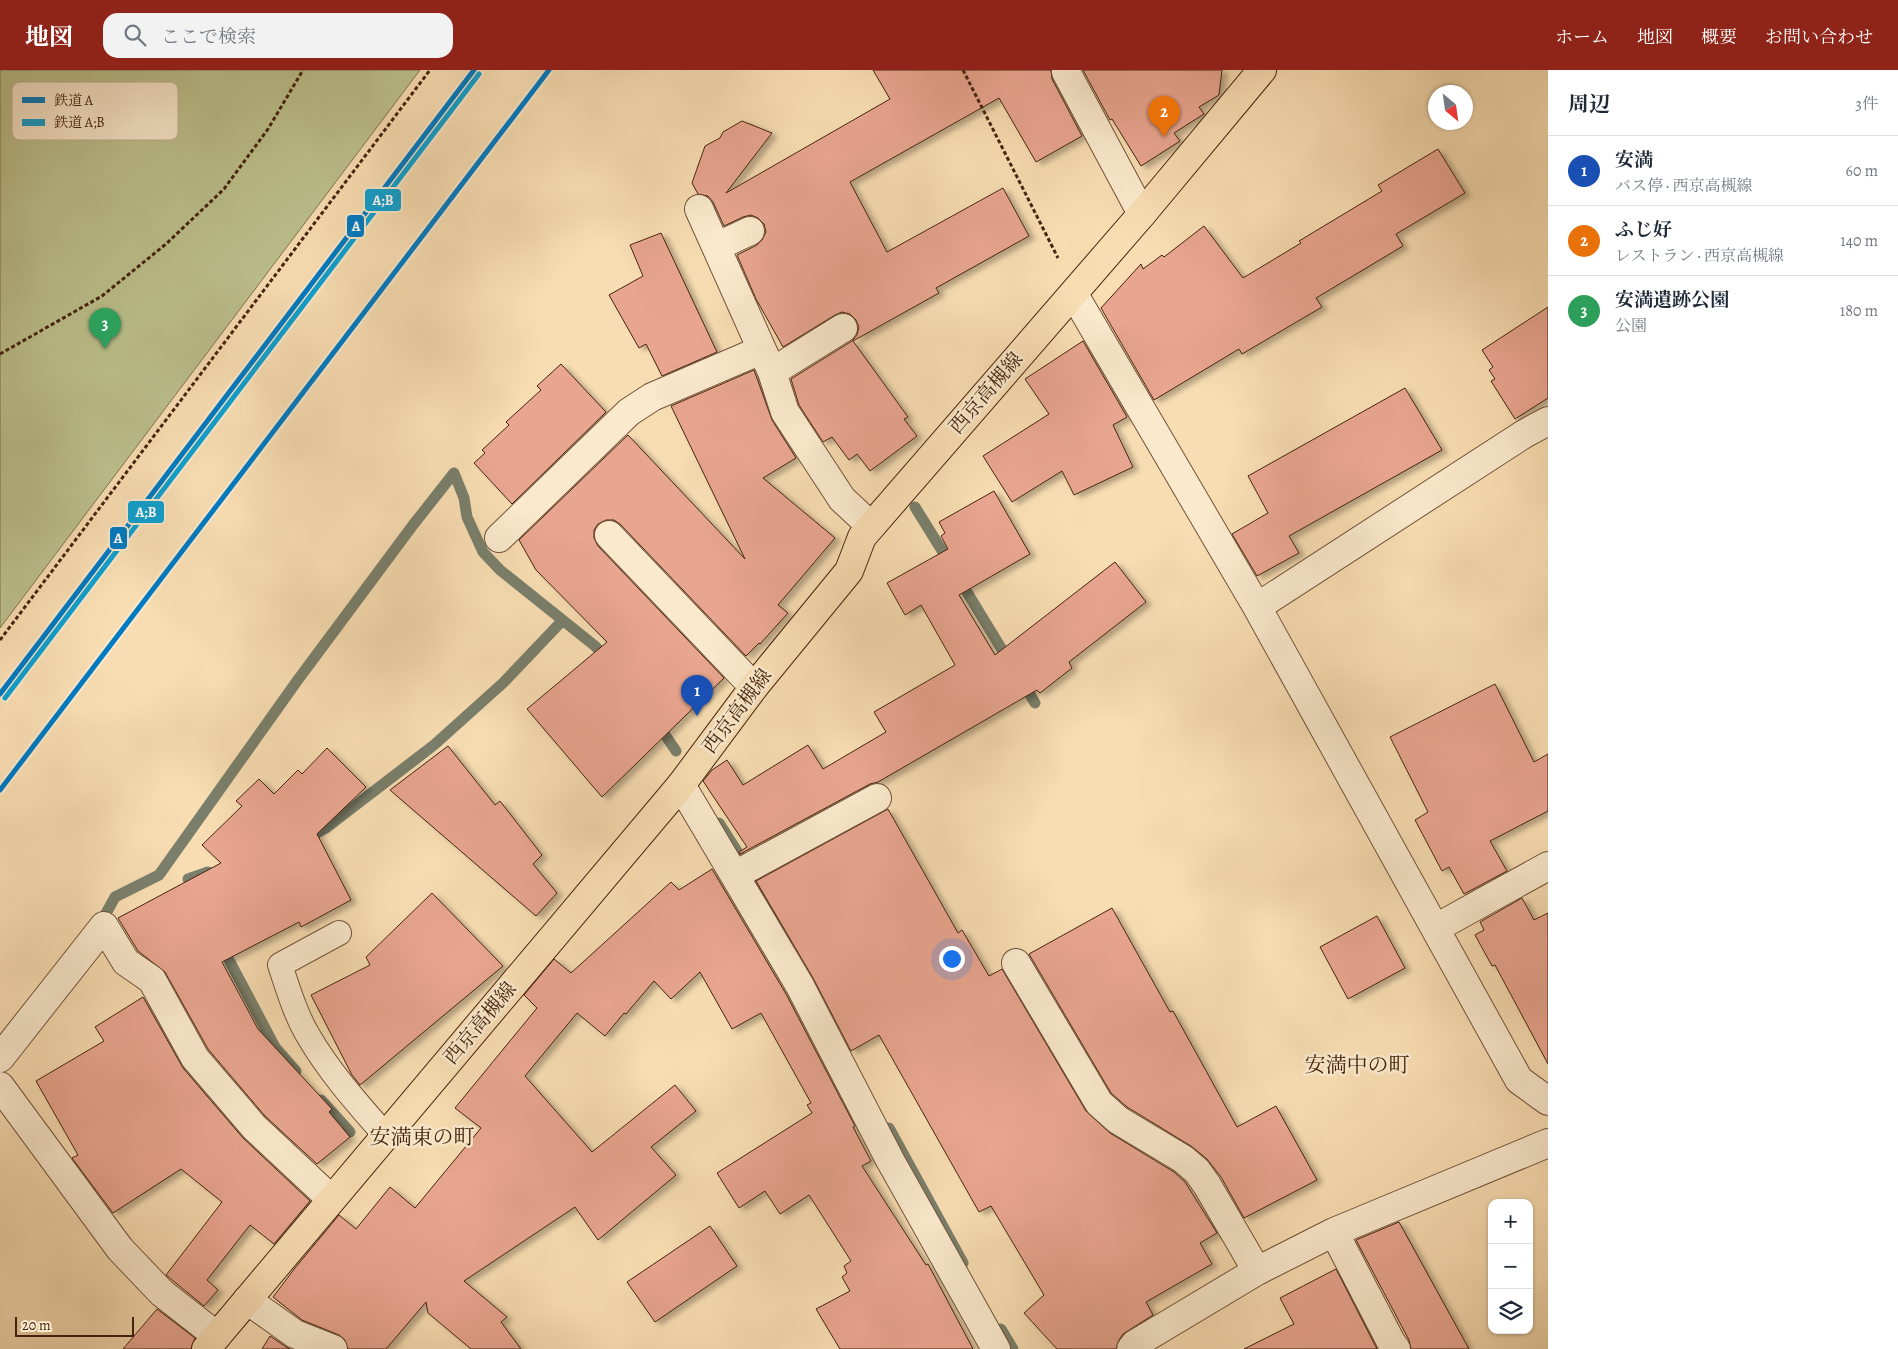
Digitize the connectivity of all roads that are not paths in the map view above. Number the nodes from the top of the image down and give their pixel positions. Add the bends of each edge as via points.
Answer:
1 (1066, 72) dead end
2 (1255, 73) edge
3 (699, 209) dead end
4 (1142, 214) junction
5 (750, 231) dead end
6 (716, 248) junction
7 (1079, 303) dead end
8 (843, 328) dead end
9 (766, 361) junction
10 (1548, 421) edge
11 (871, 526) junction
12 (609, 535) dead end
13 (499, 538) dead end
14 (1257, 608) junction
15 (754, 687) junction
16 (681, 785) junction
17 (877, 798) dead end
18 (1548, 866) edge
19 (735, 875) junction
20 (1436, 928) junction
21 (339, 933) dead end
22 (1016, 963) dead end
23 (0, 1058) edge
24 (0, 1086) edge
25 (1548, 1101) edge
26 (385, 1135) junction
27 (1548, 1143) edge
28 (331, 1199) junction
29 (1334, 1232) junction
30 (1257, 1271) junction
31 (247, 1300) junction
32 (211, 1343) edge
33 (333, 1349) edge
34 (996, 1349) edge
35 (1131, 1349) edge
36 (1396, 1349) edge

1 - 4 street
2 - 4 main road, 西京高槻線
3 - 6 street
4 - 11 main road, 西京高槻線
5 - 6 street
6 - 9 street
7 - 14 street
8 - 9 street
9 - 11 street via 785,412 842,499
9 - 13 street via 652,396 629,412
10 - 14 street
11 - 15 main road, 西京高槻線 via 862,536 849,571
12 - 15 street
14 - 20 street
15 - 16 main road, 西京高槻線
16 - 19 street
16 - 26 main road, 西京高槻線
17 - 19 street
18 - 20 street
19 - 34 street via 800,986 890,1160
20 - 25 street via 1519,1080
21 - 26 lane via 280,965 308,1036 339,1082
22 - 30 street via 1099,1103 1118,1120 1183,1159 1197,1172
23 - 28 street via 104,926 126,962 152,980 195,1058 254,1127
24 - 32 street via 120,1249
26 - 28 main road, 西京高槻線
27 - 29 street
28 - 31 main road, 西京高槻線
29 - 30 street
29 - 36 street
30 - 35 street
31 - 32 main road, 西京高槻線
31 - 33 street via 294,1334

